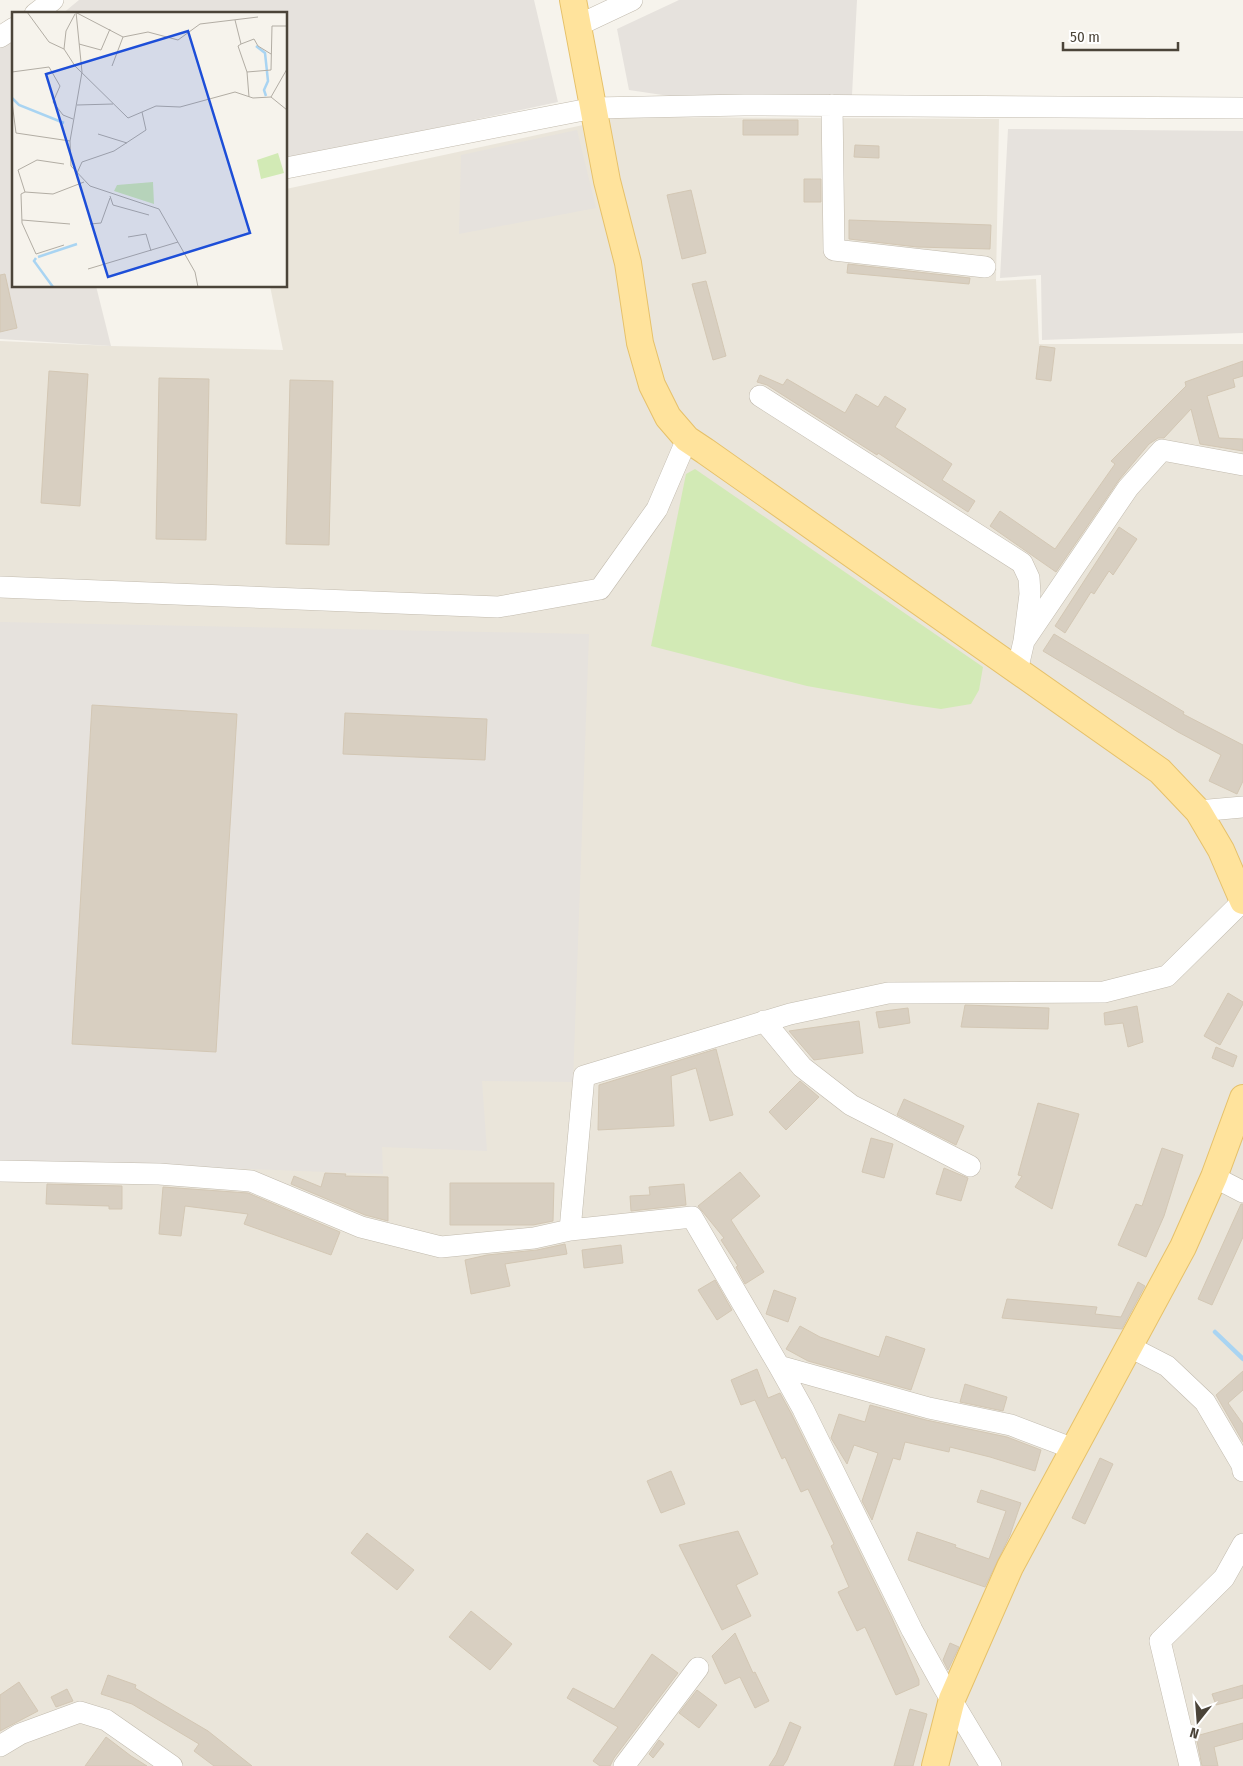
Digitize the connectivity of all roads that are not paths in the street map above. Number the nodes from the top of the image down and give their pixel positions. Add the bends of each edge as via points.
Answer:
1 (53, 0) edge
2 (573, 0) edge
3 (632, 0) edge
4 (38, 12) edge
5 (579, 25) junction
6 (12, 29) edge
7 (0, 37) edge
8 (832, 105) junction
9 (594, 108) junction
10 (1243, 108) edge
11 (288, 168) edge
12 (985, 267) dead end
13 (760, 396) dead end
14 (687, 439) junction
15 (1243, 464) edge
16 (0, 587) edge
17 (1024, 640) junction
18 (1017, 671) junction
19 (1243, 807) edge
20 (1198, 811) junction
21 (1243, 901) edge
22 (764, 1021) junction
23 (1243, 1098) edge
24 (970, 1166) dead end
25 (0, 1170) edge
26 (1214, 1176) junction
27 (1243, 1192) edge
28 (570, 1230) junction
29 (1130, 1347) junction
30 (779, 1366) junction
31 (1074, 1449) junction
32 (1243, 1471) edge
33 (1243, 1544) edge
34 (698, 1668) dead end
35 (952, 1699) junction
36 (0, 1746) edge
37 (172, 1766) edge
38 (624, 1766) edge
39 (935, 1766) edge
40 (992, 1766) edge
41 (1190, 1766) edge

1 - 4 street
2 - 5 main road
3 - 5 street
5 - 9 main road
6 - 7 street
8 - 9 street
8 - 10 street
8 - 12 street via 834,250
9 - 11 street
9 - 14 main road via 607,181 628,263 640,343 652,385 668,417
13 - 17 street via 1022,563 1029,578 1030,594
14 - 16 street via 656,509 600,589 498,608
14 - 18 main road
15 - 17 street via 1162,450 1128,488
17 - 18 street
18 - 20 main road via 1160,772
19 - 20 street
20 - 21 main road via 1221,850
21 - 22 street via 1167,976 1104,992 888,993
22 - 24 street via 802,1067 851,1105
22 - 28 street via 584,1076
23 - 26 main road
25 - 28 street via 159,1174 251,1181 361,1227 441,1247 534,1238
26 - 27 street
26 - 29 main road via 1183,1247
28 - 30 street via 692,1217
29 - 31 main road
29 - 32 street via 1167,1366 1205,1402
30 - 31 street via 929,1408 1011,1425
30 - 35 street via 912,1630
31 - 35 main road via 1010,1567
33 - 41 street via 1224,1578 1160,1641
34 - 38 street
35 - 39 main road
35 - 40 street
36 - 37 street via 20,1734 80,1712 106,1720

